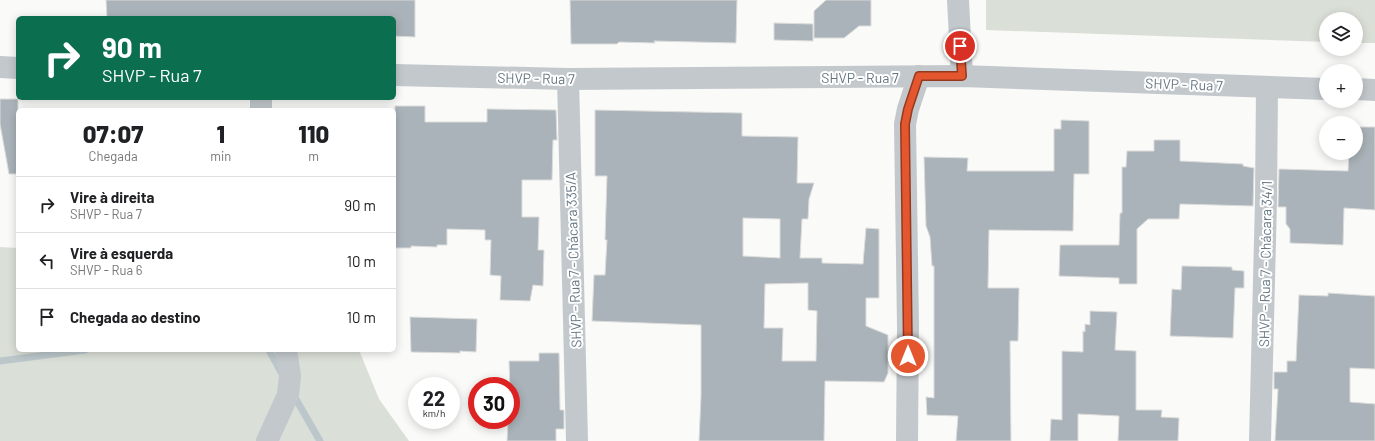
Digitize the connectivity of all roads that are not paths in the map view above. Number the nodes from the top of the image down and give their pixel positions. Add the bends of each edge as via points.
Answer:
1 (958, 0) edge
2 (0, 67) edge
3 (16, 68) edge
4 (396, 75) edge
5 (919, 76) junction
6 (962, 76) junction
7 (568, 79) junction
8 (1267, 88) junction
9 (1319, 89) edge
10 (1363, 89) edge
11 (1375, 90) edge
12 (286, 352) edge
13 (267, 441) edge
14 (577, 441) edge
15 (907, 441) edge
16 (1260, 441) edge

1 - 6 street
2 - 3 street
4 - 7 street, SHVP - Rua 7
5 - 6 street, SHVP - Rua 7
5 - 7 street, SHVP - Rua 7
5 - 15 street via 905,124
6 - 8 street, SHVP - Rua 7
7 - 14 street, SHVP - Rua 7 - Chácara 335/A
8 - 9 street, SHVP - Rua 7
8 - 16 street, SHVP - Rua 7 - Chácara 34/1
10 - 11 street
12 - 13 street via 290,376 288,395

